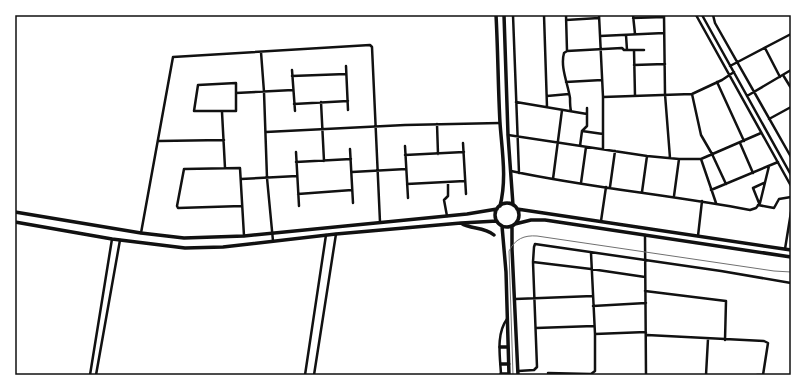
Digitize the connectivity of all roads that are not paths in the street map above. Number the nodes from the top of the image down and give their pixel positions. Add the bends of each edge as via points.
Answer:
1 (496, 15) edge
2 (504, 15) edge
3 (513, 15) edge
4 (544, 15) edge
5 (566, 15) edge
6 (696, 15) edge
7 (702, 15) edge
8 (713, 15) edge
9 (599, 16) edge
10 (664, 16) edge
11 (633, 17) edge
12 (566, 20) junction
13 (664, 32) junction
14 (791, 34) edge
15 (626, 35) junction
16 (635, 35) junction
17 (600, 36) junction
18 (765, 48) junction
19 (601, 49) junction
20 (627, 50) junction
21 (634, 50) junction
22 (644, 50) dead end
23 (567, 51) junction
24 (261, 52) junction
25 (738, 62) junction
26 (665, 64) junction
27 (634, 65) junction
28 (346, 66) dead end
29 (730, 66) junction
30 (292, 70) dead end
31 (791, 70) edge
32 (734, 72) junction
33 (346, 74) junction
34 (783, 75) junction
35 (292, 76) junction
36 (729, 76) junction
37 (780, 76) junction
38 (602, 80) junction
39 (566, 82) junction
40 (717, 82) junction
41 (791, 88) edge
42 (293, 90) junction
43 (264, 92) junction
44 (754, 92) junction
45 (236, 93) junction
46 (569, 94) junction
47 (665, 94) junction
48 (692, 94) junction
49 (547, 96) junction
50 (635, 96) junction
51 (747, 96) junction
52 (603, 97) junction
53 (348, 101) junction
54 (321, 102) junction
55 (516, 102) junction
56 (294, 104) junction
57 (547, 107) junction
58 (586, 108) dead end
59 (791, 108) edge
60 (348, 110) dead end
61 (562, 110) junction
62 (295, 111) dead end
63 (570, 111) junction
64 (222, 112) junction
65 (587, 114) junction
66 (769, 119) junction
67 (500, 123) junction
68 (436, 124) junction
69 (376, 127) junction
70 (322, 130) junction
71 (582, 131) junction
72 (266, 132) junction
73 (762, 133) junction
74 (603, 134) junction
75 (508, 135) junction
76 (517, 137) junction
77 (224, 140) junction
78 (158, 141) junction
79 (744, 141) junction
80 (463, 143) dead end
81 (558, 143) junction
82 (740, 143) junction
83 (405, 146) dead end
84 (580, 146) junction
85 (586, 147) junction
86 (350, 149) dead end
87 (603, 149) junction
88 (615, 151) junction
89 (296, 152) dead end
90 (464, 152) junction
91 (438, 154) junction
92 (712, 154) junction
93 (405, 155) junction
94 (647, 156) junction
95 (791, 157) edge
96 (670, 158) junction
97 (351, 159) junction
98 (678, 159) junction
99 (701, 159) junction
100 (324, 161) junction
101 (296, 162) junction
102 (778, 162) junction
103 (769, 166) junction
104 (225, 168) junction
105 (406, 169) junction
106 (379, 170) junction
107 (510, 171) junction
108 (352, 172) junction
109 (519, 173) junction
110 (753, 173) junction
111 (791, 175) edge
112 (297, 176) junction
113 (267, 178) junction
114 (553, 179) junction
115 (241, 180) junction
116 (466, 181) junction
117 (448, 182) junction
118 (764, 182) junction
119 (581, 183) junction
120 (407, 184) junction
121 (726, 184) junction
122 (791, 186) edge
123 (606, 187) junction
124 (610, 187) junction
125 (352, 190) junction
126 (711, 190) junction
127 (642, 192) junction
128 (298, 194) junction
129 (466, 194) dead end
130 (674, 196) junction
131 (791, 197) edge
132 (408, 198) dead end
133 (702, 201) junction
134 (353, 203) dead end
135 (717, 203) junction
136 (759, 204) junction
137 (513, 205) junction
138 (242, 206) junction
139 (299, 206) dead end
140 (499, 207) junction
141 (517, 209) junction
142 (15, 212) edge
143 (791, 212) edge
144 (28, 214) junction
145 (447, 216) junction
146 (65, 221) junction
147 (497, 221) junction
148 (601, 221) junction
149 (15, 222) edge
150 (380, 222) junction
151 (461, 223) junction
152 (26, 224) junction
153 (514, 225) junction
154 (502, 226) junction
155 (64, 231) junction
156 (141, 233) junction
157 (272, 233) junction
158 (336, 234) junction
159 (326, 235) junction
160 (494, 235) dead end
161 (645, 235) junction
162 (244, 236) junction
163 (698, 236) junction
164 (112, 239) junction
165 (120, 240) junction
166 (273, 241) junction
167 (785, 249) junction
168 (791, 250) edge
169 (592, 253) junction
170 (791, 257) edge
171 (645, 260) junction
172 (533, 262) junction
173 (591, 269) junction
174 (645, 277) junction
175 (791, 283) edge
176 (105, 289) junction
177 (112, 290) junction
178 (646, 291) junction
179 (593, 296) junction
180 (515, 298) junction
181 (534, 298) junction
182 (646, 303) junction
183 (593, 306) junction
184 (508, 318) junction
185 (594, 326) junction
186 (536, 328) junction
187 (595, 334) junction
188 (646, 334) junction
189 (708, 339) junction
190 (725, 340) junction
191 (500, 347) junction
192 (508, 347) junction
193 (501, 364) junction
194 (509, 364) junction
195 (518, 373) edge
196 (548, 373) dead end
197 (501, 374) edge
198 (509, 374) edge
199 (90, 375) edge
200 (96, 375) edge
201 (305, 375) edge
202 (314, 375) edge
203 (647, 375) edge
204 (706, 375) edge
205 (757, 375) edge

1 - 67 main road
2 - 75 main road
3 - 55 street
4 - 49 street
5 - 12 street
6 - 36 street
7 - 29 street
8 - 25 street
9 - 12 street
9 - 17 street
10 - 11 street
10 - 13 street
11 - 16 street
12 - 23 street
13 - 16 street
13 - 26 street
14 - 18 street
15 - 16 street
15 - 17 street
15 - 20 street
17 - 19 street
18 - 25 street
18 - 37 street
19 - 20 street
19 - 23 street
19 - 38 street
20 - 21 street
21 - 22 street
21 - 27 street
23 - 39 street via 563,55
24 - 43 street
24 - 69 street via 372,45
24 - 78 street via 174,56 171,61
25 - 29 street
25 - 44 street
26 - 27 street
26 - 47 street
27 - 50 street
28 - 33 street
29 - 32 street
30 - 35 street
31 - 34 street
32 - 36 street
32 - 51 street
33 - 35 street
33 - 53 street
34 - 37 street
34 - 41 street
35 - 42 street
36 - 40 street
36 - 73 street
37 - 44 street
38 - 39 street
38 - 52 street
39 - 46 street
40 - 48 street
40 - 79 street
42 - 43 street
42 - 56 street
43 - 45 street
43 - 72 street
44 - 51 street
44 - 66 street
45 - 64 street via 237,111
45 - 64 street via 236,83 198,85 194,111
46 - 49 street
46 - 63 street
47 - 48 street
47 - 50 street
47 - 96 street
48 - 92 street via 699,130
49 - 57 street
50 - 52 street
51 - 111 street
52 - 74 street
53 - 54 street
53 - 60 street
54 - 56 street
54 - 70 street
55 - 57 street
55 - 76 street
56 - 62 street
57 - 61 street
58 - 65 street
59 - 66 street
61 - 63 street
61 - 81 street
63 - 65 street
64 - 77 street
65 - 71 street via 587,126
66 - 95 street
67 - 68 street
67 - 140 main road via 504,191
68 - 69 street
68 - 91 street
69 - 70 street
69 - 106 street
70 - 72 street
70 - 100 street
71 - 74 street
71 - 84 street
72 - 113 street
73 - 79 street
73 - 102 street
74 - 87 street
75 - 76 street
75 - 107 main road
76 - 81 street
76 - 109 street
77 - 78 street
77 - 104 street
78 - 156 street
79 - 82 street
80 - 90 street
81 - 84 street
81 - 114 street
82 - 92 street
82 - 110 street
83 - 93 street
84 - 85 street
85 - 87 street
85 - 119 street
86 - 97 street
87 - 88 street
88 - 94 street
88 - 124 street
89 - 101 street
90 - 91 street
90 - 116 street
91 - 93 street
92 - 99 street
92 - 121 street
93 - 105 street
94 - 96 street
94 - 127 street
96 - 98 street
97 - 100 street
97 - 108 street
98 - 99 street
98 - 130 street
99 - 126 street
100 - 101 street
101 - 112 street
102 - 103 street
102 - 122 street
103 - 110 street
103 - 118 street
104 - 115 street via 240,168
104 - 138 street via 184,169 178,207
105 - 106 street
105 - 120 street
106 - 108 street
106 - 150 street
107 - 109 street
107 - 137 main road
108 - 125 street
109 - 114 street
110 - 121 street
112 - 113 street
112 - 128 street
113 - 115 street
113 - 157 street
114 - 119 street
115 - 138 street
116 - 117 street
116 - 129 street
117 - 120 street
117 - 145 street via 448,196 444,200
118 - 136 street
118 - 136 street via 753,188
119 - 123 street
120 - 132 street
121 - 126 street
123 - 124 street
123 - 148 street
124 - 127 street
125 - 128 street
125 - 134 street
126 - 135 street
127 - 130 street
128 - 139 street
130 - 133 street
131 - 136 street via 779,199 776,207 772,209
133 - 135 street
133 - 163 street
135 - 136 street via 750,210
137 - 140 main road
137 - 141 main road
138 - 162 street
140 - 145 main road via 484,212
140 - 147 main road
141 - 148 main road
141 - 153 main road via 519,217
142 - 144 main road
143 - 167 street
144 - 146 main road
144 - 152 main road
145 - 150 main road
146 - 155 main road
146 - 156 main road
147 - 151 main road
147 - 154 main road
148 - 163 main road
149 - 152 main road
150 - 157 main road
151 - 158 main road
151 - 160 main road
152 - 155 main road
153 - 154 main road
153 - 161 main road via 530,220 542,220
153 - 180 main road via 512,249
154 - 184 main road
155 - 164 main road
156 - 162 main road via 184,238
157 - 162 main road
157 - 166 street
158 - 159 main road
158 - 202 street
159 - 166 main road
159 - 201 street
161 - 170 main road
161 - 171 street
163 - 167 main road
164 - 165 main road
164 - 176 street
165 - 166 main road via 185,248 223,247
165 - 177 street
167 - 168 main road
169 - 171 street
169 - 172 street via 535,244
169 - 173 street
171 - 174 street
171 - 175 street
172 - 173 street
172 - 181 street
173 - 174 street
173 - 179 street
174 - 178 street
176 - 177 street
176 - 199 street
177 - 200 street
178 - 182 street
178 - 190 street via 726,301
179 - 181 street
179 - 183 street
180 - 181 street
180 - 195 main road
181 - 186 street
182 - 183 street
182 - 188 street
183 - 185 street
184 - 191 street via 502,329
184 - 192 main road
185 - 186 street
185 - 187 street
186 - 195 street via 537,367
187 - 188 street
187 - 196 street via 594,372
188 - 189 street
188 - 203 street
189 - 190 street
189 - 204 street
190 - 205 street via 764,340 768,343 763,375
191 - 192 main road
191 - 193 street
192 - 194 main road
193 - 194 main road
193 - 197 street
194 - 198 main road
197 - 198 main road

